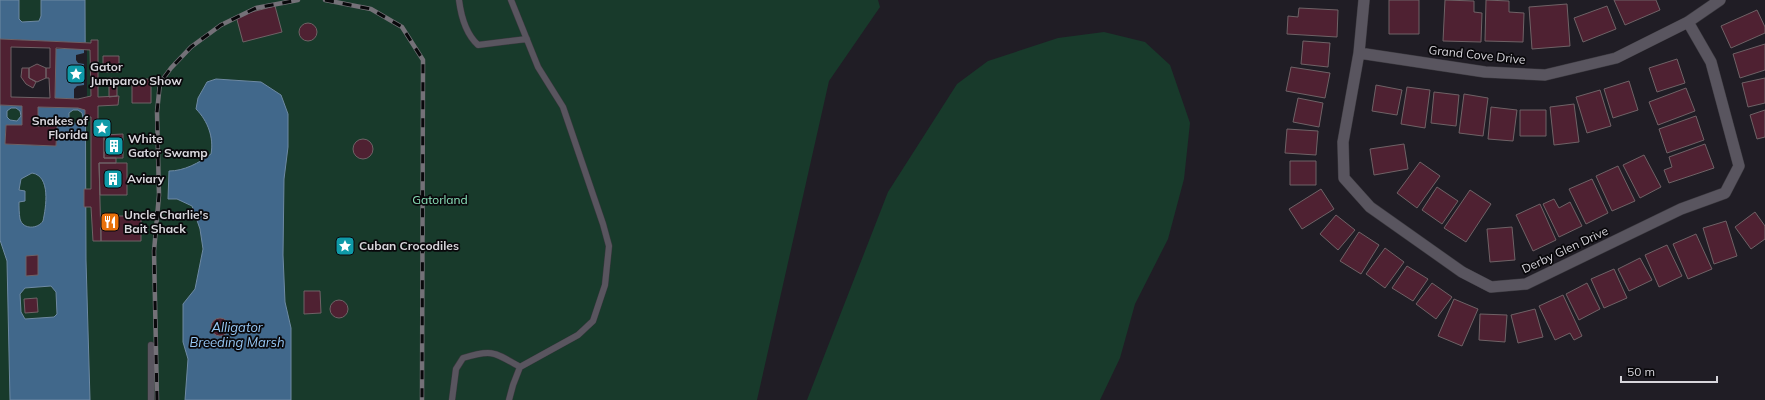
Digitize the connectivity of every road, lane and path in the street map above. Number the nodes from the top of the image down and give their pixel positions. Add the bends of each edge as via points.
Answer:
1 (459, 0) edge
2 (511, 0) edge
3 (1364, 0) edge
4 (1720, 0) edge
5 (1688, 22) junction
6 (527, 39) junction
7 (1359, 53) junction
8 (150, 344) dead end
9 (520, 367) junction
10 (151, 400) edge
11 (452, 400) edge
12 (509, 400) edge

1 - 6 lane via 471,38 478,45
2 - 6 lane
3 - 7 street, Derby Glen Drive
4 - 5 street, Grand Cove Drive
5 - 7 street, Grand Cove Drive via 1616,58 1545,75 1485,72
5 - 7 street, Derby Glen Drive via 1711,62 1739,166 1725,193 1681,209 1526,284 1491,287 1462,272 1370,208 1344,178 1343,142
6 - 9 lane via 538,67 563,107 609,246 605,285 593,320 578,335
8 - 10 lane
9 - 11 lane via 497,354 483,352 463,358 456,369
9 - 12 lane

